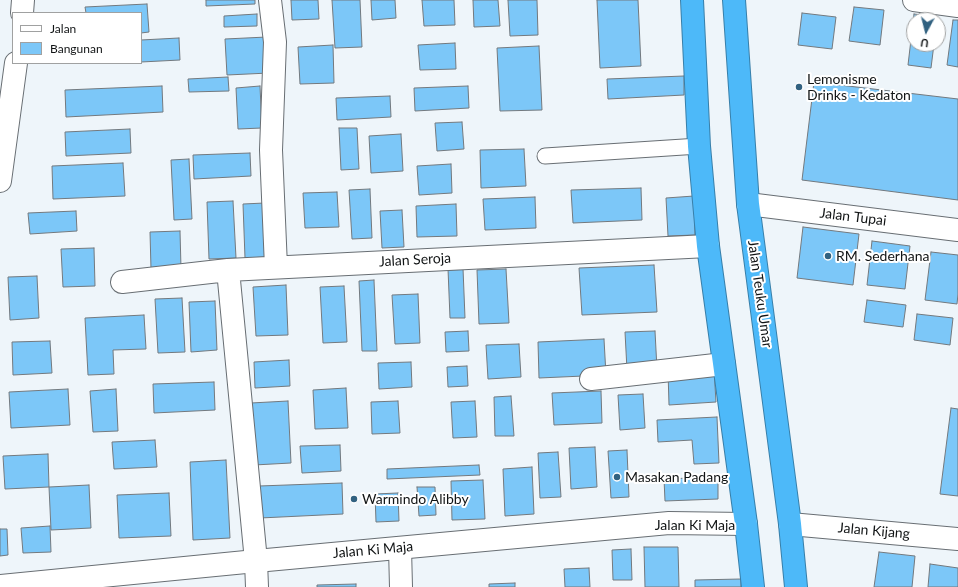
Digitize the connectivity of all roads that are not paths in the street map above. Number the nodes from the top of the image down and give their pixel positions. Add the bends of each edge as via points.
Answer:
1 (23, 0) edge
2 (270, 0) edge
3 (692, 0) edge
4 (734, 0) edge
5 (914, 0) edge
6 (958, 6) edge
7 (22, 12) edge
8 (16, 64) edge
9 (699, 146) junction
10 (545, 156) dead end
11 (0, 181) edge
12 (748, 204) junction
13 (958, 230) edge
14 (708, 246) junction
15 (276, 268) junction
16 (228, 270) junction
17 (122, 282) dead end
18 (724, 364) junction
19 (591, 379) dead end
20 (746, 524) junction
21 (790, 524) junction
22 (958, 539) edge
23 (400, 548) junction
24 (256, 561) junction
25 (0, 586) edge
26 (258, 587) edge
27 (401, 587) edge
28 (753, 587) edge
29 (796, 587) edge

1 - 7 street
2 - 15 street via 276,42 271,150
3 - 9 highway
4 - 12 highway, Jalan Teuku Umar
5 - 6 street
8 - 11 street
9 - 10 lane
9 - 14 highway
12 - 13 street, Jalan Tupai
12 - 21 highway, Jalan Teuku Umar
14 - 15 street, Jalan Seroja
14 - 18 highway
15 - 16 street, Jalan Seroja
16 - 17 street, Jalan Seroja
16 - 24 street
18 - 19 street
18 - 20 highway
20 - 23 street, Jalan Ki Maja via 669,523
20 - 28 highway
21 - 22 street, Jalan Kijang
21 - 29 highway, Jalan Teuku Umar
23 - 24 street, Jalan Ki Maja
23 - 27 street
24 - 25 street, Jalan Ki Maja
24 - 26 street

